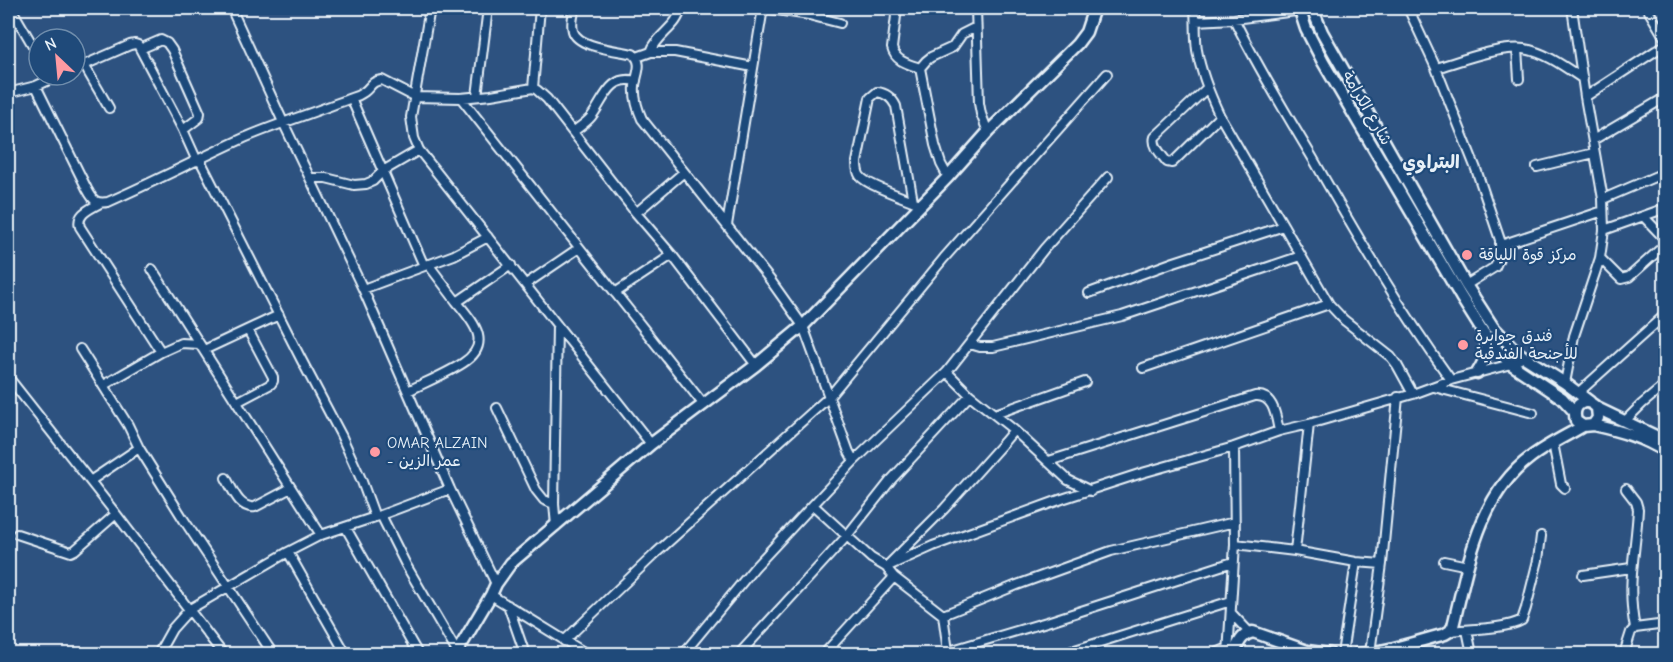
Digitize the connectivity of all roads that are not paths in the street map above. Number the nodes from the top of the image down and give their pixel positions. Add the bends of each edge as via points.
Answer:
1 (10, 8) edge
2 (231, 8) edge
3 (430, 8) edge
4 (488, 8) edge
5 (540, 8) edge
6 (575, 8) edge
7 (681, 8) edge
8 (764, 8) edge
9 (897, 8) edge
10 (976, 8) edge
11 (1094, 8) edge
12 (1195, 8) edge
13 (1305, 8) edge
14 (1408, 8) edge
15 (1572, 8) edge
16 (1647, 8) edge
17 (1234, 19) junction
18 (1196, 21) junction
19 (1665, 21) edge
20 (840, 23) dead end
21 (1658, 26) junction
22 (976, 27) junction
23 (27, 36) edge
24 (1665, 42) edge
25 (140, 49) junction
26 (1517, 49) junction
27 (651, 52) junction
28 (637, 57) junction
29 (87, 64) edge
30 (753, 67) junction
31 (920, 68) junction
32 (1436, 68) junction
33 (87, 70) edge
34 (1107, 75) dead end
35 (1519, 79) dead end
36 (1583, 79) junction
37 (636, 81) junction
38 (32, 87) edge
39 (36, 87) edge
40 (533, 88) junction
41 (1207, 88) junction
42 (8, 93) edge
43 (477, 96) junction
44 (415, 97) junction
45 (1585, 97) junction
46 (1665, 97) edge
47 (351, 98) junction
48 (461, 98) junction
49 (109, 108) dead end
50 (1220, 116) junction
51 (283, 122) junction
52 (183, 130) junction
53 (573, 132) junction
54 (988, 132) junction
55 (1593, 140) junction
56 (419, 150) junction
57 (1594, 153) junction
58 (199, 160) junction
59 (1537, 166) dead end
60 (383, 171) junction
61 (684, 172) junction
62 (1665, 172) edge
63 (948, 177) junction
64 (1108, 177) dead end
65 (310, 178) junction
66 (1603, 199) junction
67 (916, 202) junction
68 (100, 203) junction
69 (1665, 208) edge
70 (1604, 211) junction
71 (636, 213) junction
72 (1643, 216) junction
73 (727, 225) junction
74 (1284, 226) junction
75 (1604, 230) junction
76 (488, 237) junction
77 (1665, 243) edge
78 (1501, 245) junction
79 (579, 248) junction
80 (672, 255) junction
81 (1301, 256) junction
82 (1600, 258) junction
83 (426, 265) junction
84 (511, 265) junction
85 (152, 269) dead end
86 (526, 284) junction
87 (1466, 285) junction
88 (363, 289) junction
89 (615, 293) junction
90 (1089, 293) dead end
91 (457, 302) junction
92 (1329, 304) junction
93 (1665, 314) edge
94 (279, 315) junction
95 (557, 325) junction
96 (803, 326) junction
97 (248, 330) junction
98 (1483, 332) junction
99 (970, 344) junction
100 (202, 347) junction
101 (80, 349) dead end
102 (161, 352) junction
103 (1524, 357) junction
104 (1511, 364) junction
105 (756, 365) junction
106 (1143, 368) dead end
107 (947, 372) junction
108 (1477, 373) junction
109 (8, 377) edge
110 (1451, 380) junction
111 (1084, 382) dead end
112 (1564, 383) junction
113 (1665, 384) edge
114 (104, 385) junction
115 (1434, 387) junction
116 (408, 391) junction
117 (1578, 393) junction
118 (1413, 394) junction
119 (970, 395) junction
120 (829, 397) junction
121 (1398, 397) junction
122 (237, 402) junction
123 (704, 405) junction
124 (1593, 405) junction
125 (496, 408) dead end
126 (1533, 413) dead end
127 (995, 414) junction
128 (1582, 421) junction
129 (1626, 421) junction
130 (1309, 424) junction
131 (1014, 429) junction
132 (1279, 431) junction
133 (1558, 441) junction
134 (1665, 441) edge
135 (651, 444) junction
136 (1234, 447) junction
137 (139, 448) junction
138 (1665, 452) edge
139 (854, 461) junction
140 (1049, 461) junction
141 (226, 478) dead end
142 (90, 481) junction
143 (291, 488) junction
144 (1565, 488) dead end
145 (450, 489) junction
146 (1626, 489) dead end
147 (1091, 491) junction
148 (554, 504) junction
149 (813, 505) junction
150 (116, 514) junction
151 (378, 516) junction
152 (1235, 522) junction
153 (556, 526) junction
154 (346, 528) junction
155 (17, 534) dead end
156 (321, 535) junction
157 (1541, 536) dead end
158 (846, 537) junction
159 (1235, 544) junction
160 (1295, 551) junction
161 (288, 552) junction
162 (1444, 561) dead end
163 (1233, 562) junction
164 (1356, 562) junction
165 (1382, 564) junction
166 (1468, 566) junction
167 (886, 567) junction
168 (1631, 568) junction
169 (1583, 575) dead end
170 (894, 578) junction
171 (229, 587) junction
172 (494, 590) junction
173 (1231, 601) junction
174 (508, 605) junction
175 (190, 609) junction
176 (1231, 613) junction
177 (943, 615) junction
178 (1665, 624) edge
179 (1635, 628) junction
180 (1467, 630) junction
181 (1450, 631) junction
182 (1249, 632) junction
183 (564, 641) junction
184 (948, 651) junction
185 (1401, 651) edge
186 (1230, 652) edge
187 (456, 653) edge
188 (1371, 653) edge
189 (158, 654) edge
190 (223, 654) edge
191 (273, 654) edge
192 (346, 654) edge
193 (418, 654) edge
194 (525, 654) edge
195 (587, 654) edge
196 (683, 654) edge
197 (739, 654) edge
198 (824, 654) edge
199 (939, 654) edge
200 (1062, 654) edge
201 (1214, 654) edge
202 (1330, 654) edge
203 (1342, 654) edge
204 (1357, 654) edge
205 (1472, 654) edge
206 (1624, 654) edge

1 - 23 street
2 - 51 street
3 - 44 street
4 - 43 street
5 - 40 street
6 - 28 street via 572,30 581,42
7 - 27 street
8 - 20 street
8 - 30 street
9 - 31 street via 893,53
10 - 22 street
11 - 54 street via 1086,32 1077,44
12 - 18 street
13 - 17 street
13 - 87 street, شارع الكرامة
13 - 98 street, شارع الكرامة via 1306,29 1323,62
14 - 32 street
15 - 36 street
16 - 21 street
17 - 18 street
17 - 110 street via 1333,194 1420,337
18 - 41 street via 1197,48
19 - 21 street
21 - 24 street
22 - 31 street
22 - 54 street via 981,114
24 - 45 street
25 - 29 street via 130,45
25 - 52 street
25 - 52 street via 161,40 172,50 200,113
26 - 32 street
26 - 35 street
26 - 36 street via 1538,53
27 - 28 street
27 - 30 street via 675,52
28 - 37 street
30 - 73 street
31 - 63 street via 935,146
32 - 78 street
33 - 49 street
34 - 120 street via 944,258
36 - 45 street
37 - 53 street via 624,79 613,85 590,118
37 - 61 street via 636,107 642,119
38 - 42 street
39 - 68 street via 87,189
40 - 43 street
40 - 53 street
41 - 50 street
41 - 50 street via 1155,137 1154,145 1172,163
43 - 48 street
44 - 47 street via 382,80
44 - 48 street
44 - 56 street via 411,128
45 - 55 street
46 - 55 street
47 - 51 street
47 - 60 street
48 - 79 street
50 - 74 street
51 - 58 street
51 - 65 street
52 - 58 street
53 - 71 street
54 - 63 street
55 - 57 street
56 - 60 street
56 - 76 street
57 - 59 street
57 - 66 street
58 - 68 street
58 - 94 street
60 - 65 street via 373,181 359,186
60 - 83 street
61 - 71 street
61 - 73 street
62 - 66 street
63 - 67 street
64 - 99 street via 1044,249
65 - 88 street
66 - 70 street
67 - 67 street via 896,106 888,96 877,92 870,98 858,172 872,185
67 - 96 street
68 - 102 street via 81,216 80,227
69 - 72 street
70 - 75 street
70 - 78 street
71 - 80 street
72 - 75 street
72 - 77 street
73 - 96 street
74 - 81 street
74 - 90 street
75 - 82 street
76 - 83 street
76 - 84 street
77 - 82 street via 1623,280
78 - 87 street via 1495,267
79 - 86 street
79 - 89 street
80 - 89 street
80 - 105 street
81 - 92 street
81 - 99 street via 1122,316 993,347
82 - 112 street via 1574,336
83 - 88 street
83 - 91 street
84 - 86 street
84 - 91 street
85 - 100 street
86 - 95 street
87 - 103 street, شارع الكرامة via 1493,327
88 - 116 street
89 - 123 street
91 - 116 street via 477,329 479,341 475,351 463,363
92 - 106 street
92 - 118 street via 1391,357
93 - 117 street
94 - 97 street
94 - 151 street via 342,435
95 - 135 street
95 - 148 street
96 - 105 street
96 - 120 street
97 - 100 street
97 - 122 street via 273,381
98 - 104 street, شارع الكرامة
98 - 108 street via 1487,351
99 - 107 street
100 - 102 street via 181,343
100 - 122 street
101 - 114 street
102 - 114 street
103 - 104 street
103 - 112 street, شارع الكرامة
104 - 108 street
104 - 128 street, شارع الكرامة via 1551,390
105 - 123 street
107 - 119 street
107 - 139 street
108 - 110 street
109 - 142 street
110 - 115 street
111 - 127 street
112 - 117 street, شارع الكرامة
113 - 129 street
114 - 137 street
115 - 118 street
115 - 126 street
116 - 145 street
117 - 124 street, شارع الكرامة
118 - 121 street
119 - 127 street
119 - 158 street via 891,480
120 - 139 street
120 - 183 street
121 - 130 street
121 - 165 street
122 - 143 street
123 - 135 street
124 - 128 street via 1598,418
124 - 128 street via 1578,406
124 - 129 street, شارع الكرامة
125 - 148 street via 536,490
127 - 131 street
128 - 133 street
128 - 138 street via 1629,433
129 - 134 street, شارع الكرامة
130 - 132 street
130 - 160 street
131 - 140 street
131 - 167 street via 944,509
132 - 136 street
132 - 140 street via 1273,408 1262,395
133 - 144 street via 1561,484
133 - 166 street via 1509,478 1487,512
135 - 153 street
136 - 147 street
136 - 152 street
137 - 142 street
137 - 171 street
139 - 149 street
140 - 147 street via 1068,480
141 - 143 street via 242,505 250,508
142 - 150 street
143 - 156 street
145 - 151 street
145 - 172 street
146 - 168 street via 1638,509
147 - 167 street via 933,546
148 - 153 street
149 - 158 street
149 - 196 street
150 - 155 street via 71,552
150 - 175 street
151 - 154 street
151 - 187 street
152 - 159 street
152 - 177 street via 1111,551
153 - 172 street via 511,563
154 - 156 street
154 - 193 street
156 - 161 street
157 - 180 street via 1522,620
158 - 167 street
158 - 197 street
159 - 160 street
159 - 163 street
160 - 164 street
161 - 171 street
161 - 192 street
162 - 166 street
163 - 173 street
163 - 184 street
164 - 165 street
164 - 203 street
165 - 188 street
166 - 181 street
167 - 170 street
168 - 169 street
168 - 179 street
170 - 177 street
170 - 198 street
171 - 175 street
171 - 191 street
172 - 174 street
172 - 187 street
173 - 176 street
173 - 200 street
174 - 183 street
174 - 194 street
175 - 189 street via 172,629
175 - 190 street
176 - 182 street
176 - 186 street
177 - 184 street
178 - 179 street
179 - 206 street
180 - 181 street
180 - 205 street
181 - 185 street
182 - 186 street
182 - 202 street via 1307,651
183 - 195 street
184 - 199 street
185 - 188 street
186 - 201 street
188 - 204 street

